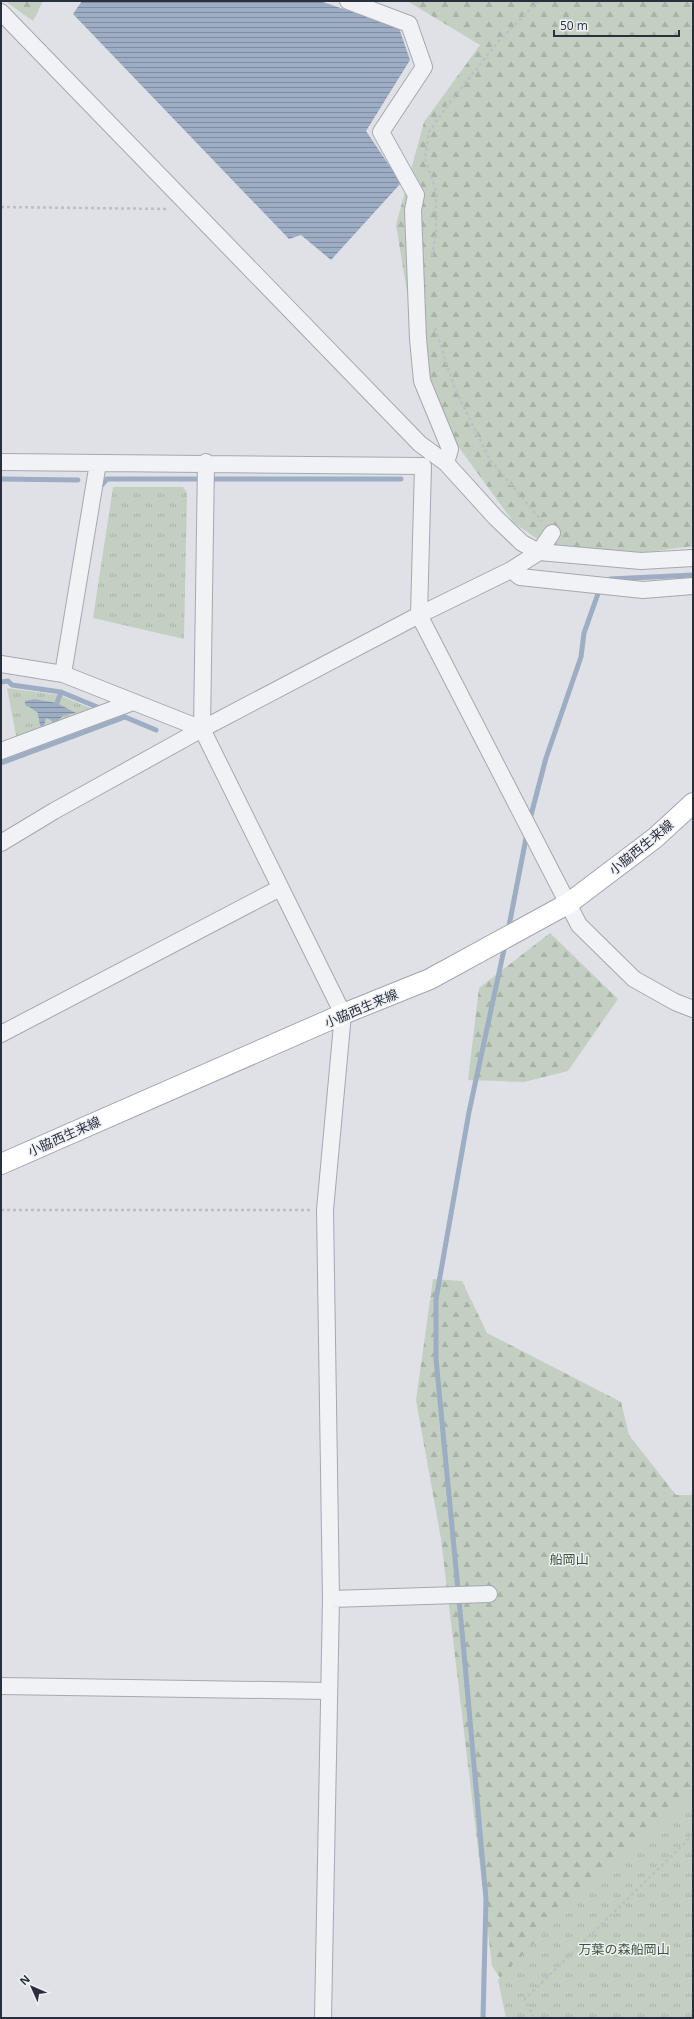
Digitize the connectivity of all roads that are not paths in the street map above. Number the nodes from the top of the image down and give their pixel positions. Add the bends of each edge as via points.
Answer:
1 (348, 1) edge
2 (1, 12) edge
3 (1, 462) edge
4 (206, 462) junction
5 (98, 463) junction
6 (446, 463) junction
7 (423, 466) junction
8 (552, 533) road end
9 (539, 552) junction
10 (693, 558) edge
11 (511, 570) junction
12 (693, 586) edge
13 (420, 615) junction
14 (1, 664) edge
15 (63, 674) junction
16 (133, 702) junction
17 (202, 730) junction
18 (1, 751) edge
19 (693, 803) edge
20 (1, 843) edge
21 (280, 888) junction
22 (570, 903) junction
23 (693, 1008) edge
24 (344, 1014) junction
25 (1, 1034) edge
26 (1, 1164) edge
27 (489, 1594) dead end
28 (331, 1599) junction
29 (1, 1686) edge
30 (328, 1691) junction
31 (323, 2018) edge

1 - 6 street via 409,24 424,67 381,132 416,195 413,224 422,381 450,449
2 - 6 street via 420,444
3 - 5 street
4 - 5 street
4 - 7 street
4 - 17 street
5 - 15 street
6 - 7 street
6 - 9 street via 522,543
7 - 13 street
8 - 9 street
9 - 10 street via 641,561
9 - 11 street
11 - 12 street via 520,577 643,590
11 - 13 street
13 - 17 street
13 - 22 street
14 - 15 street
15 - 16 street
16 - 17 street
16 - 18 street
17 - 20 street
17 - 21 street
19 - 22 main road, 小脇西生来線 via 655,838
21 - 24 street
21 - 25 street
22 - 23 street via 579,925 634,979 675,1002
22 - 24 main road, 小脇西生来線 via 430,979
24 - 26 main road, 小脇西生来線
24 - 28 street via 325,1210
27 - 28 street
28 - 30 street
29 - 30 street
30 - 31 street

